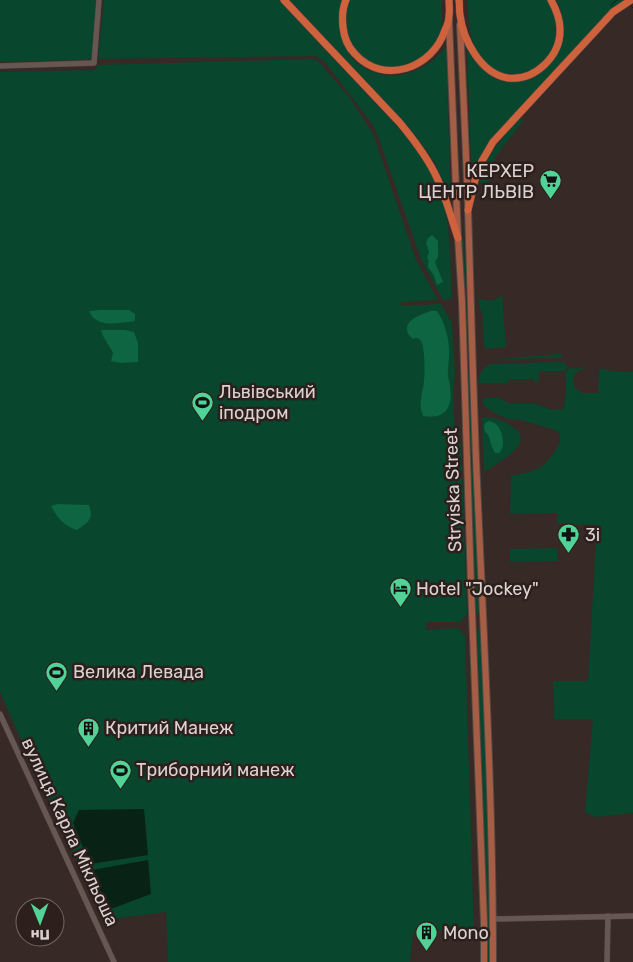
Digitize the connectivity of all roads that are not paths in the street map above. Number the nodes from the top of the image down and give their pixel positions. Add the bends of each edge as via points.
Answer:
1 (99, 0) edge
2 (284, 0) edge
3 (346, 0) edge
4 (449, 0) edge
5 (459, 0) edge
6 (551, 0) edge
7 (631, 0) edge
8 (449, 17) junction
9 (460, 17) junction
10 (0, 66) edge
11 (468, 210) junction
12 (458, 238) junction
13 (463, 361) junction
14 (472, 361) junction
15 (0, 714) edge
16 (608, 916) junction
17 (633, 916) edge
18 (493, 919) junction
19 (114, 962) edge
20 (484, 962) edge
21 (493, 962) edge
22 (607, 962) edge

1 - 10 street via 94,63
2 - 12 highway via 416,143 437,177
3 - 8 highway via 342,18 347,43 367,64 383,70 411,67 429,56 438,46
4 - 8 highway
5 - 9 highway
6 - 9 highway via 560,29 557,45 546,64 524,77 502,76 483,65 470,47
7 - 11 highway via 602,24 493,142 475,180
8 - 12 main road, Stryiska Street
9 - 11 main road, Stryiska Street
11 - 14 main road, Stryiska Street
12 - 13 main road, Stryiska Street
13 - 14 main road
13 - 20 main road, Stryiska Street
14 - 18 main road, Stryiska Street
15 - 19 street, вулиця Карла Мікльоша
16 - 17 street
16 - 18 street
16 - 22 street
18 - 21 main road, Stryiska Street

